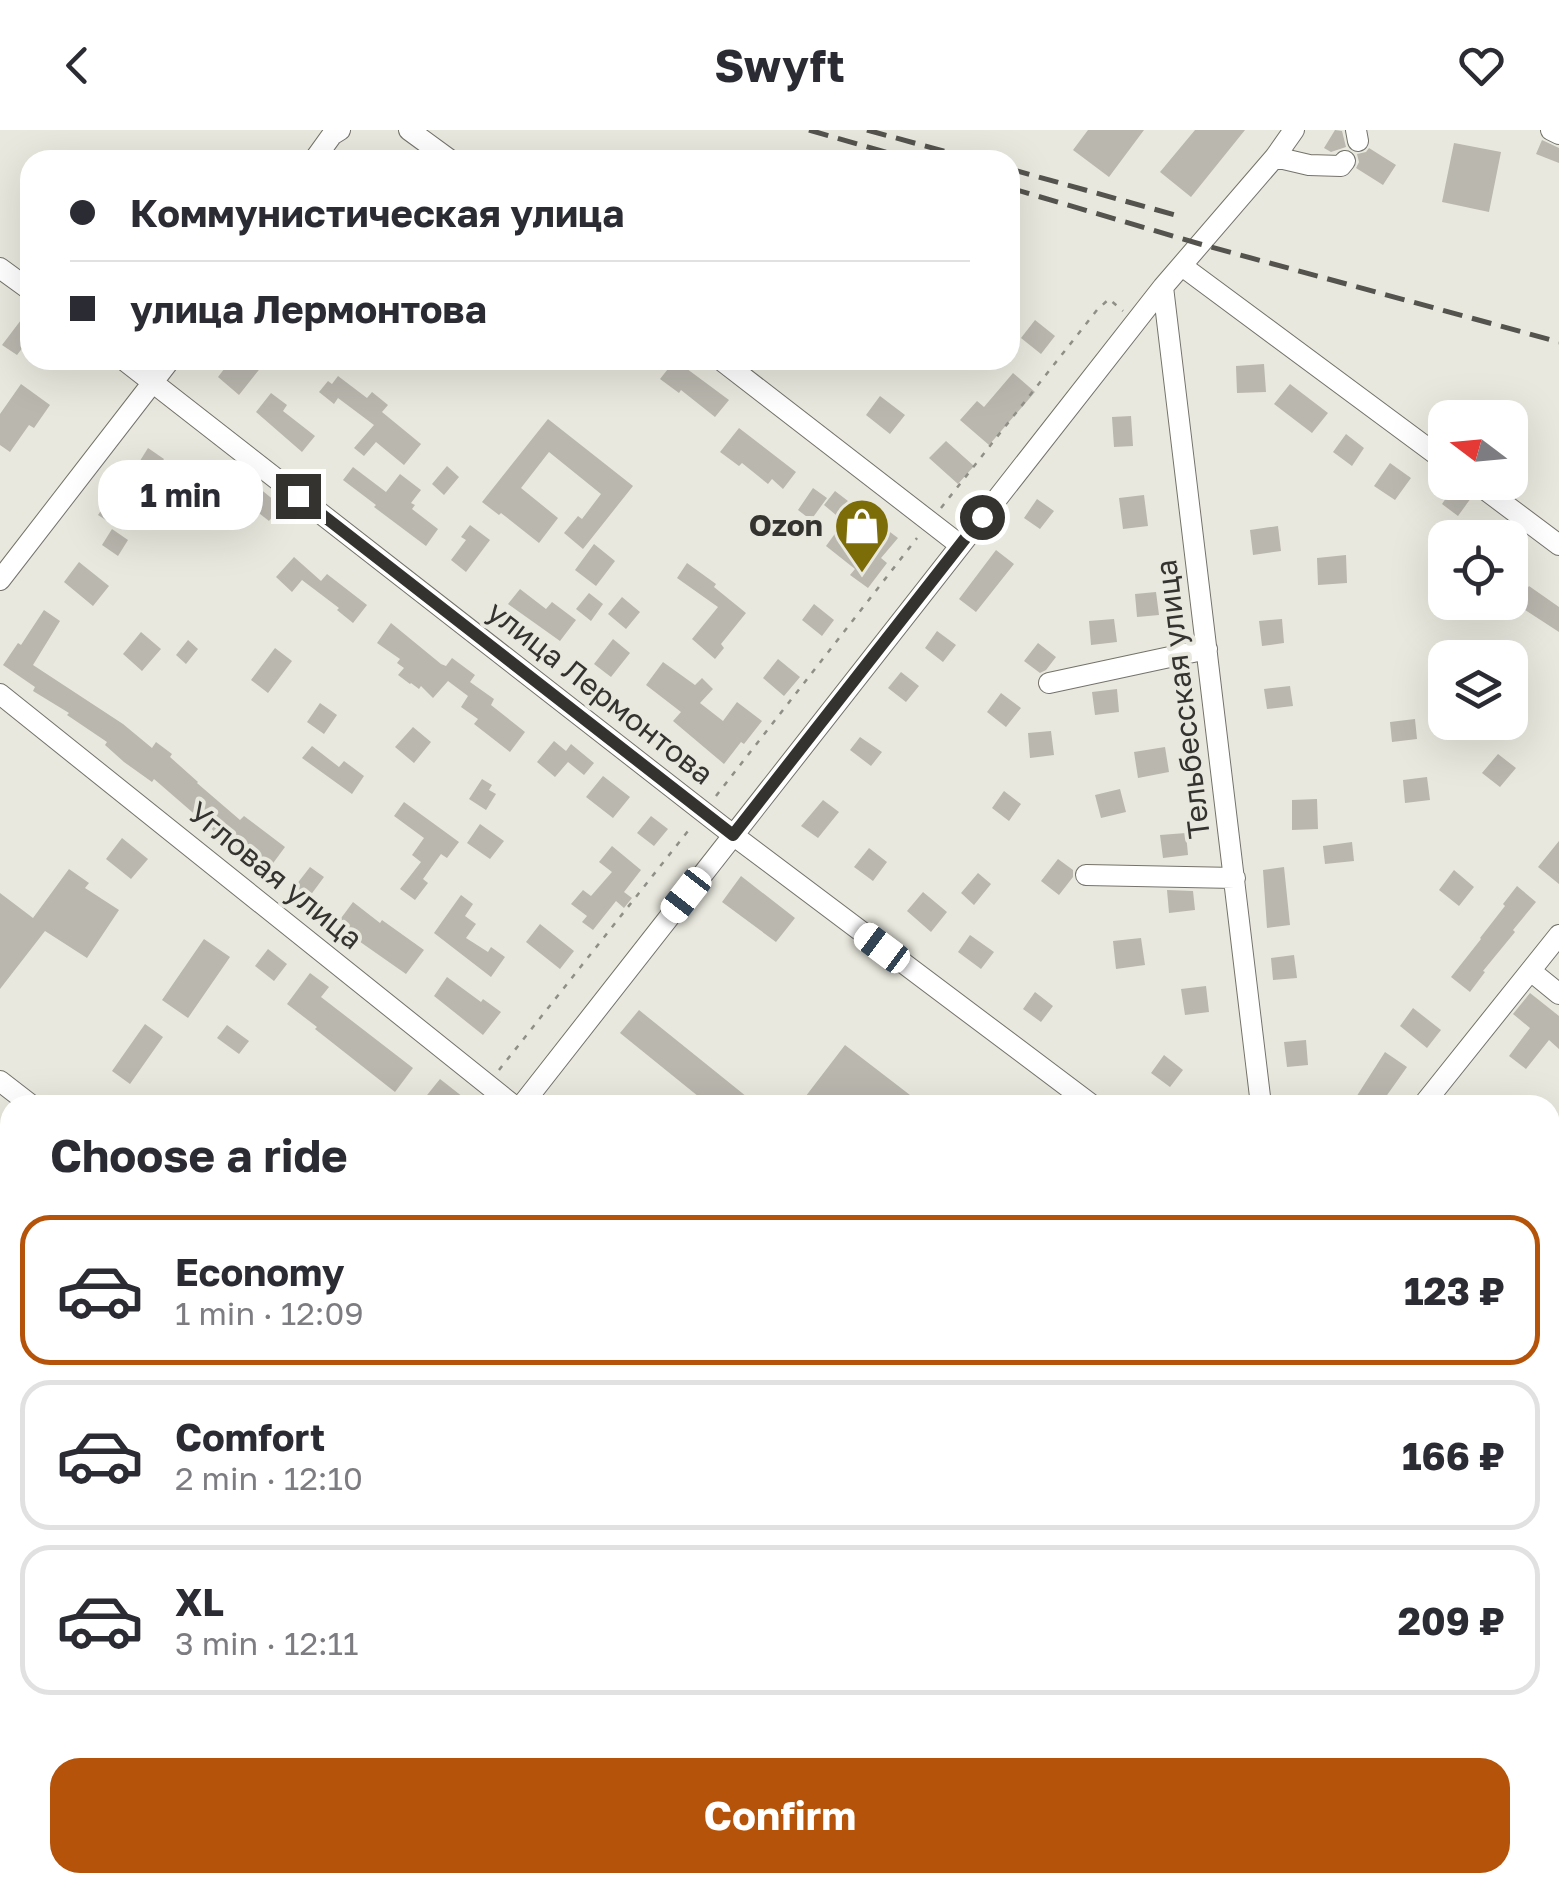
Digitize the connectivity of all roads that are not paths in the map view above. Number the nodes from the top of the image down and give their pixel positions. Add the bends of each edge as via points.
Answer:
1 (340, 130) edge
2 (409, 130) edge
3 (1294, 130) edge
4 (1551, 130) edge
5 (1559, 134) edge
6 (321, 150) edge
7 (436, 150) edge
8 (1275, 157) junction
9 (1345, 161) dead end
10 (1182, 266) junction
11 (1163, 287) junction
12 (138, 370) edge
13 (163, 370) edge
14 (734, 370) edge
15 (154, 382) junction
16 (1428, 448) edge
17 (1498, 500) edge
18 (960, 545) junction
19 (1559, 545) edge
20 (0, 580) edge
21 (1207, 649) junction
22 (1049, 683) dead end
23 (0, 694) edge
24 (733, 835) junction
25 (1086, 876) dead end
26 (1235, 878) junction
27 (1559, 936) edge
28 (1532, 972) junction
29 (1559, 994) edge
30 (501, 1095) edge
31 (530, 1095) edge
32 (1079, 1095) edge
33 (1260, 1095) edge
34 (1431, 1095) edge

1 - 6 street
2 - 7 street
3 - 8 street
4 - 5 street
8 - 9 street via 1341,166
8 - 10 street
10 - 11 street
10 - 16 street
11 - 18 street
11 - 21 street, Тельбесская улица
12 - 15 street, улица Лермонтова
13 - 15 street
14 - 18 street
15 - 20 street
15 - 24 street, улица Лермонтова
17 - 19 street
18 - 24 street
21 - 22 street
21 - 26 street, Тельбесская улица
23 - 30 street, Угловая улица
24 - 31 street
24 - 32 street, улица Лермонтова
25 - 26 street
26 - 33 street, Тельбесская улица
27 - 28 street
28 - 29 street
28 - 34 street

